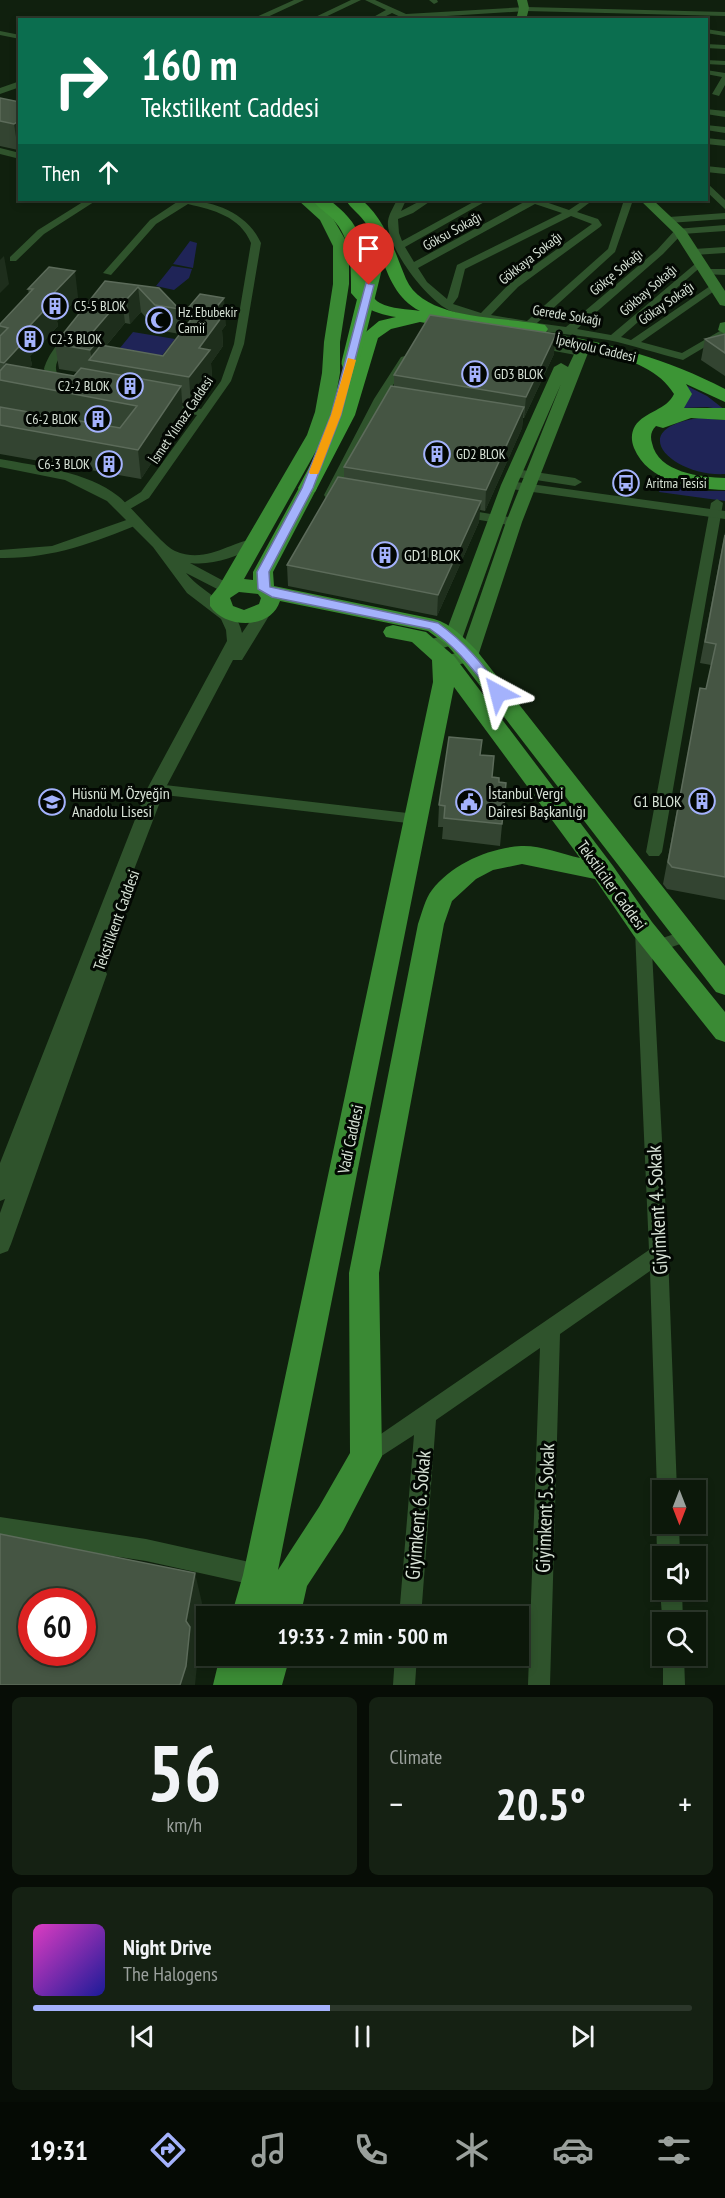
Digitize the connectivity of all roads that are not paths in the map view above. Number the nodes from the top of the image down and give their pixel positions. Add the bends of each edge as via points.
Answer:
1 (357, 0) edge
2 (369, 0) edge
3 (616, 0) edge
4 (657, 0) edge
5 (301, 4) edge
6 (523, 4) edge
7 (393, 10) junction
8 (619, 10) junction
9 (659, 11) junction
10 (725, 14) edge
11 (312, 15) edge
12 (322, 15) junction
13 (411, 17) edge
14 (258, 18) edge
15 (329, 18) edge
16 (375, 18) edge
17 (708, 31) edge
18 (0, 33) edge
19 (725, 34) edge
20 (18, 37) edge
21 (708, 46) edge
22 (725, 47) edge
23 (708, 62) edge
24 (725, 63) edge
25 (708, 73) edge
26 (725, 77) edge
27 (18, 86) edge
28 (721, 95) edge
29 (3, 98) edge
30 (708, 111) edge
31 (725, 114) edge
32 (708, 127) edge
33 (725, 129) edge
34 (708, 141) edge
35 (725, 143) edge
36 (708, 149) edge
37 (725, 150) edge
38 (0, 151) edge
39 (18, 156) edge
40 (708, 169) edge
41 (725, 171) edge
42 (708, 188) edge
43 (90, 201) edge
44 (184, 201) edge
45 (188, 201) edge
46 (306, 201) edge
47 (322, 201) edge
48 (337, 201) edge
49 (354, 201) edge
50 (401, 201) edge
51 (425, 201) edge
52 (481, 201) edge
53 (531, 201) edge
54 (536, 201) edge
55 (588, 201) edge
56 (629, 201) edge
57 (647, 201) edge
58 (725, 206) edge
59 (570, 213) junction
60 (725, 216) edge
61 (394, 217) junction
62 (674, 226) junction
63 (725, 228) edge
64 (392, 244) junction
65 (725, 250) edge
66 (13, 259) dead end
67 (701, 262) junction
68 (412, 267) junction
69 (725, 272) edge
70 (108, 273) dead end
71 (423, 284) junction
72 (723, 293) edge
73 (448, 304) junction
74 (483, 317) junction
75 (427, 324) junction
76 (530, 324) junction
77 (78, 326) edge
78 (725, 329) edge
79 (568, 331) junction
80 (470, 334) edge
81 (613, 338) junction
82 (514, 342) edge
83 (632, 344) junction
84 (411, 349) edge
85 (575, 352) joint
86 (644, 360) junction
87 (725, 385) edge
88 (74, 390) edge
89 (725, 396) edge
90 (150, 404) edge
91 (204, 413) junction
92 (725, 414) edge
93 (537, 425) junction
94 (0, 463) edge
95 (725, 478) edge
96 (512, 479) junction
97 (530, 482) junction
98 (725, 484) edge
99 (308, 488) junction
100 (123, 509) junction
101 (721, 509) edge
102 (321, 510) edge
103 (449, 510) edge
104 (496, 518) junction
105 (135, 521) junction
106 (514, 522) junction
107 (254, 543) junction
108 (160, 548) junction
109 (0, 554) edge
110 (228, 589) junction
111 (264, 600) junction
112 (224, 611) junction
113 (448, 652) junction
114 (159, 790) junction
115 (416, 819) junction
116 (654, 852) dead end
117 (604, 872) junction
118 (653, 895) junction
119 (628, 905) junction
120 (686, 936) junction
121 (650, 938) junction
122 (725, 985) edge
123 (725, 1031) edge
124 (1, 1184) edge
125 (0, 1244) edge
126 (659, 1254) junction
127 (550, 1330) junction
128 (426, 1414) junction
129 (366, 1456) junction
130 (667, 1480) edge
131 (0, 1528) edge
132 (260, 1575) junction
133 (292, 1579) junction
134 (252, 1606) edge
135 (285, 1606) edge
136 (411, 1606) edge
137 (236, 1666) edge
138 (269, 1666) edge
139 (405, 1666) edge
140 (673, 1666) edge
141 (231, 1685) edge
142 (264, 1685) edge
143 (404, 1685) edge
144 (539, 1685) edge
145 (674, 1685) edge

1 - 12 street
2 - 7 street
3 - 8 street
4 - 9 street
5 - 14 street via 291,4
6 - 8 street
6 - 13 street
7 - 13 street
7 - 16 street
8 - 9 street
9 - 10 street
11 - 12 street
12 - 15 street
17 - 19 street
18 - 20 street
21 - 22 street
23 - 24 street
25 - 26 street
26 - 28 street
27 - 29 street
30 - 31 street
32 - 33 street
34 - 35 street
36 - 37 street
38 - 39 street
40 - 41 street
42 - 58 street
43 - 66 street via 41,232
44 - 70 street via 153,222
45 - 91 street, İsmet Yılmaz Caddesi via 220,210 244,223 256,243 239,344 226,381
46 - 107 main road via 326,218 341,246 342,284 331,374 316,435
47 - 75 highway, İpekyolu Caddesi via 348,224 357,246 360,293 373,306
48 - 99 highway, bridge via 369,232 374,266 336,415
49 - 64 highway, İpekyolu Caddesi
50 - 61 street
51 - 61 street
52 - 64 street
53 - 68 street, Göksu Sokağı
54 - 59 street
55 - 59 street
56 - 76 street via 612,250
57 - 62 main road
59 - 73 street via 460,267
59 - 74 street, Gökkaya Sokağı via 597,225 514,285
60 - 62 street
61 - 64 street, Gerede Sokağı
62 - 63 street
62 - 67 main road
62 - 79 street, Gökçe Sokağı via 660,252
64 - 68 street, Gerede Sokağı
64 - 71 highway via 409,275
64 - 87 highway, İpekyolu Caddesi via 402,289 426,308 622,345 687,366
65 - 67 street
67 - 69 street
67 - 72 main road
67 - 81 street, Gökbay Sokağı
68 - 71 street, Gerede Sokağı
71 - 73 street, Gerede Sokağı
72 - 83 street, Gökay Sokağı
73 - 74 street, Gerede Sokağı
74 - 76 street, Gerede Sokağı
75 - 80 street
75 - 86 highway, İpekyolu Caddesi via 576,341
75 - 99 highway via 406,320 385,326 370,336 346,415
76 - 79 street, Gerede Sokağı
77 - 88 street via 49,369 59,386
78 - 83 street, Gerede Sokağı via 683,357
79 - 81 street, Gerede Sokağı
81 - 83 street, Gerede Sokağı
82 - 85 street
84 - 102 street via 338,492
85 - 93 main road
86 - 89 highway, İpekyolu Caddesi via 701,382
86 - 98 highway via 674,379 683,394 676,405 644,427 642,446 648,456 667,471 685,478
90 - 91 street
91 - 100 street, İsmet Yılmaz Caddesi via 145,495
92 - 95 highway via 680,414 662,423 654,436 654,445 674,466 700,476
93 - 96 main road
93 - 97 main road
94 - 100 street via 69,477 112,498
96 - 97 street
96 - 104 main road
97 - 101 street
97 - 106 main road
99 - 111 main road, Tekstilkent Caddesi via 263,572
100 - 105 street
101 - 116 street
103 - 104 street
104 - 106 street
104 - 113 main road
105 - 108 street
105 - 109 street via 59,549
106 - 113 main road
107 - 108 street via 205,560 188,560
107 - 110 main road
108 - 110 street via 188,569
108 - 112 street via 194,591
110 - 111 main road via 243,585
110 - 112 main road via 219,602
111 - 112 main road via 243,617
111 - 113 main road, Tekstilciler Caddesi via 287,612 419,638
111 - 114 street, Tekstilkent Caddesi via 246,639
112 - 114 street, Tekstilkent Caddesi via 234,627 235,641
113 - 115 main road, Vadi Caddesi
113 - 117 main road, Tekstilciler Caddesi
113 - 118 main road, Tekstilciler Caddesi
114 - 115 street
114 - 124 street, Tekstilkent Caddesi
114 - 125 street, Tekstilkent Caddesi
115 - 132 main road, Vadi Caddesi
117 - 119 main road, Tekstilciler Caddesi
117 - 129 main road via 522,855 488,862 467,873 441,896 432,924 364,1273
118 - 119 street
118 - 120 main road, Tekstilciler Caddesi
119 - 121 main road, Tekstilciler Caddesi
120 - 121 street
120 - 122 main road, Tekstilciler Caddesi
121 - 123 main road, Tekstilciler Caddesi
121 - 126 street, Giyimkent 4. Sokak
126 - 127 street
126 - 130 street, Giyimkent 4. Sokak
127 - 128 street
127 - 144 street, Giyimkent 5. Sokak
128 - 129 street
128 - 136 street, Giyimkent 6. Sokak
129 - 133 main road via 327,1527
131 - 132 street via 146,1550
132 - 133 street
132 - 134 main road, Vadi Caddesi
133 - 135 main road
137 - 141 main road
138 - 142 main road
139 - 143 street
140 - 145 street

